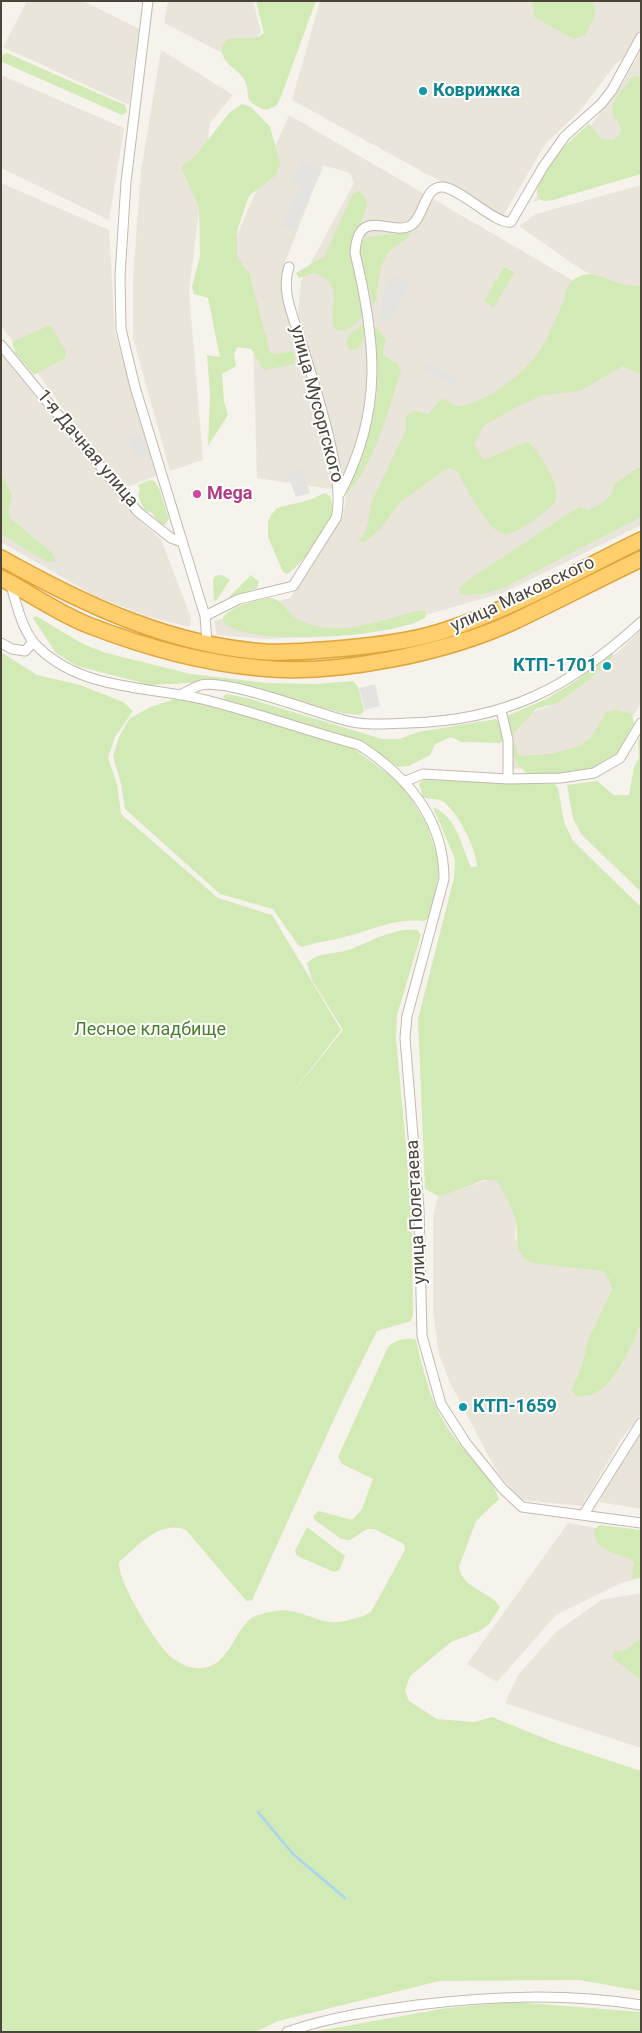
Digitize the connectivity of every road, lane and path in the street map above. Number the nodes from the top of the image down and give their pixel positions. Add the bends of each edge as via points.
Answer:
1 (148, 1) edge
2 (641, 38) edge
3 (289, 267) dead end
4 (1, 345) edge
5 (340, 494) junction
6 (641, 540) edge
7 (182, 542) junction
8 (1, 558) edge
9 (641, 559) edge
10 (6, 581) edge
11 (206, 616) junction
12 (641, 622) edge
13 (33, 642) junction
14 (207, 643) junction
15 (1, 644) edge
16 (180, 695) junction
17 (501, 710) junction
18 (641, 723) edge
19 (508, 779) junction
20 (406, 781) junction
21 (641, 1423) edge
22 (584, 1514) junction
23 (641, 1523) edge
24 (641, 2004) edge
25 (287, 2032) edge

1 - 7 street via 126,182 120,276 121,330 134,387
2 - 5 street via 612,90 565,136 511,222 503,222 469,199 439,187 431,192 414,224 407,228 372,225 357,240 355,253 370,335 371,401 364,438
3 - 5 street, улица Мусоргского via 288,304 309,367
4 - 7 street, 1-я Дачная улица via 138,512 171,538
5 - 11 street, улица Мусоргского via 336,518 293,586 239,599
6 - 14 highway, улица Маковского via 509,606 444,631 399,641 319,651 266,652
7 - 11 street
8 - 14 highway, улица Маковского via 91,606 147,627
9 - 10 highway, улица Маковского via 514,621 447,645 396,658 317,668 261,669 149,646 86,624
10 - 13 street
11 - 14 street
12 - 17 street via 570,678 543,694
13 - 15 street via 25,651
13 - 16 street, улица Полетаева via 47,656 74,673
16 - 17 street via 202,685 235,688 346,721 376,725 448,722
16 - 20 street, улица Полетаева via 359,745
17 - 19 street via 508,740
18 - 19 street via 620,758 594,773 561,778
19 - 20 street via 423,774
20 - 22 street, улица Полетаева via 436,830 444,861 444,880 406,1016 419,1209 422,1336 441,1404 466,1443 515,1502 522,1507
21 - 22 street
22 - 23 street, улица Полетаева
24 - 25 street via 517,1996 372,2011

